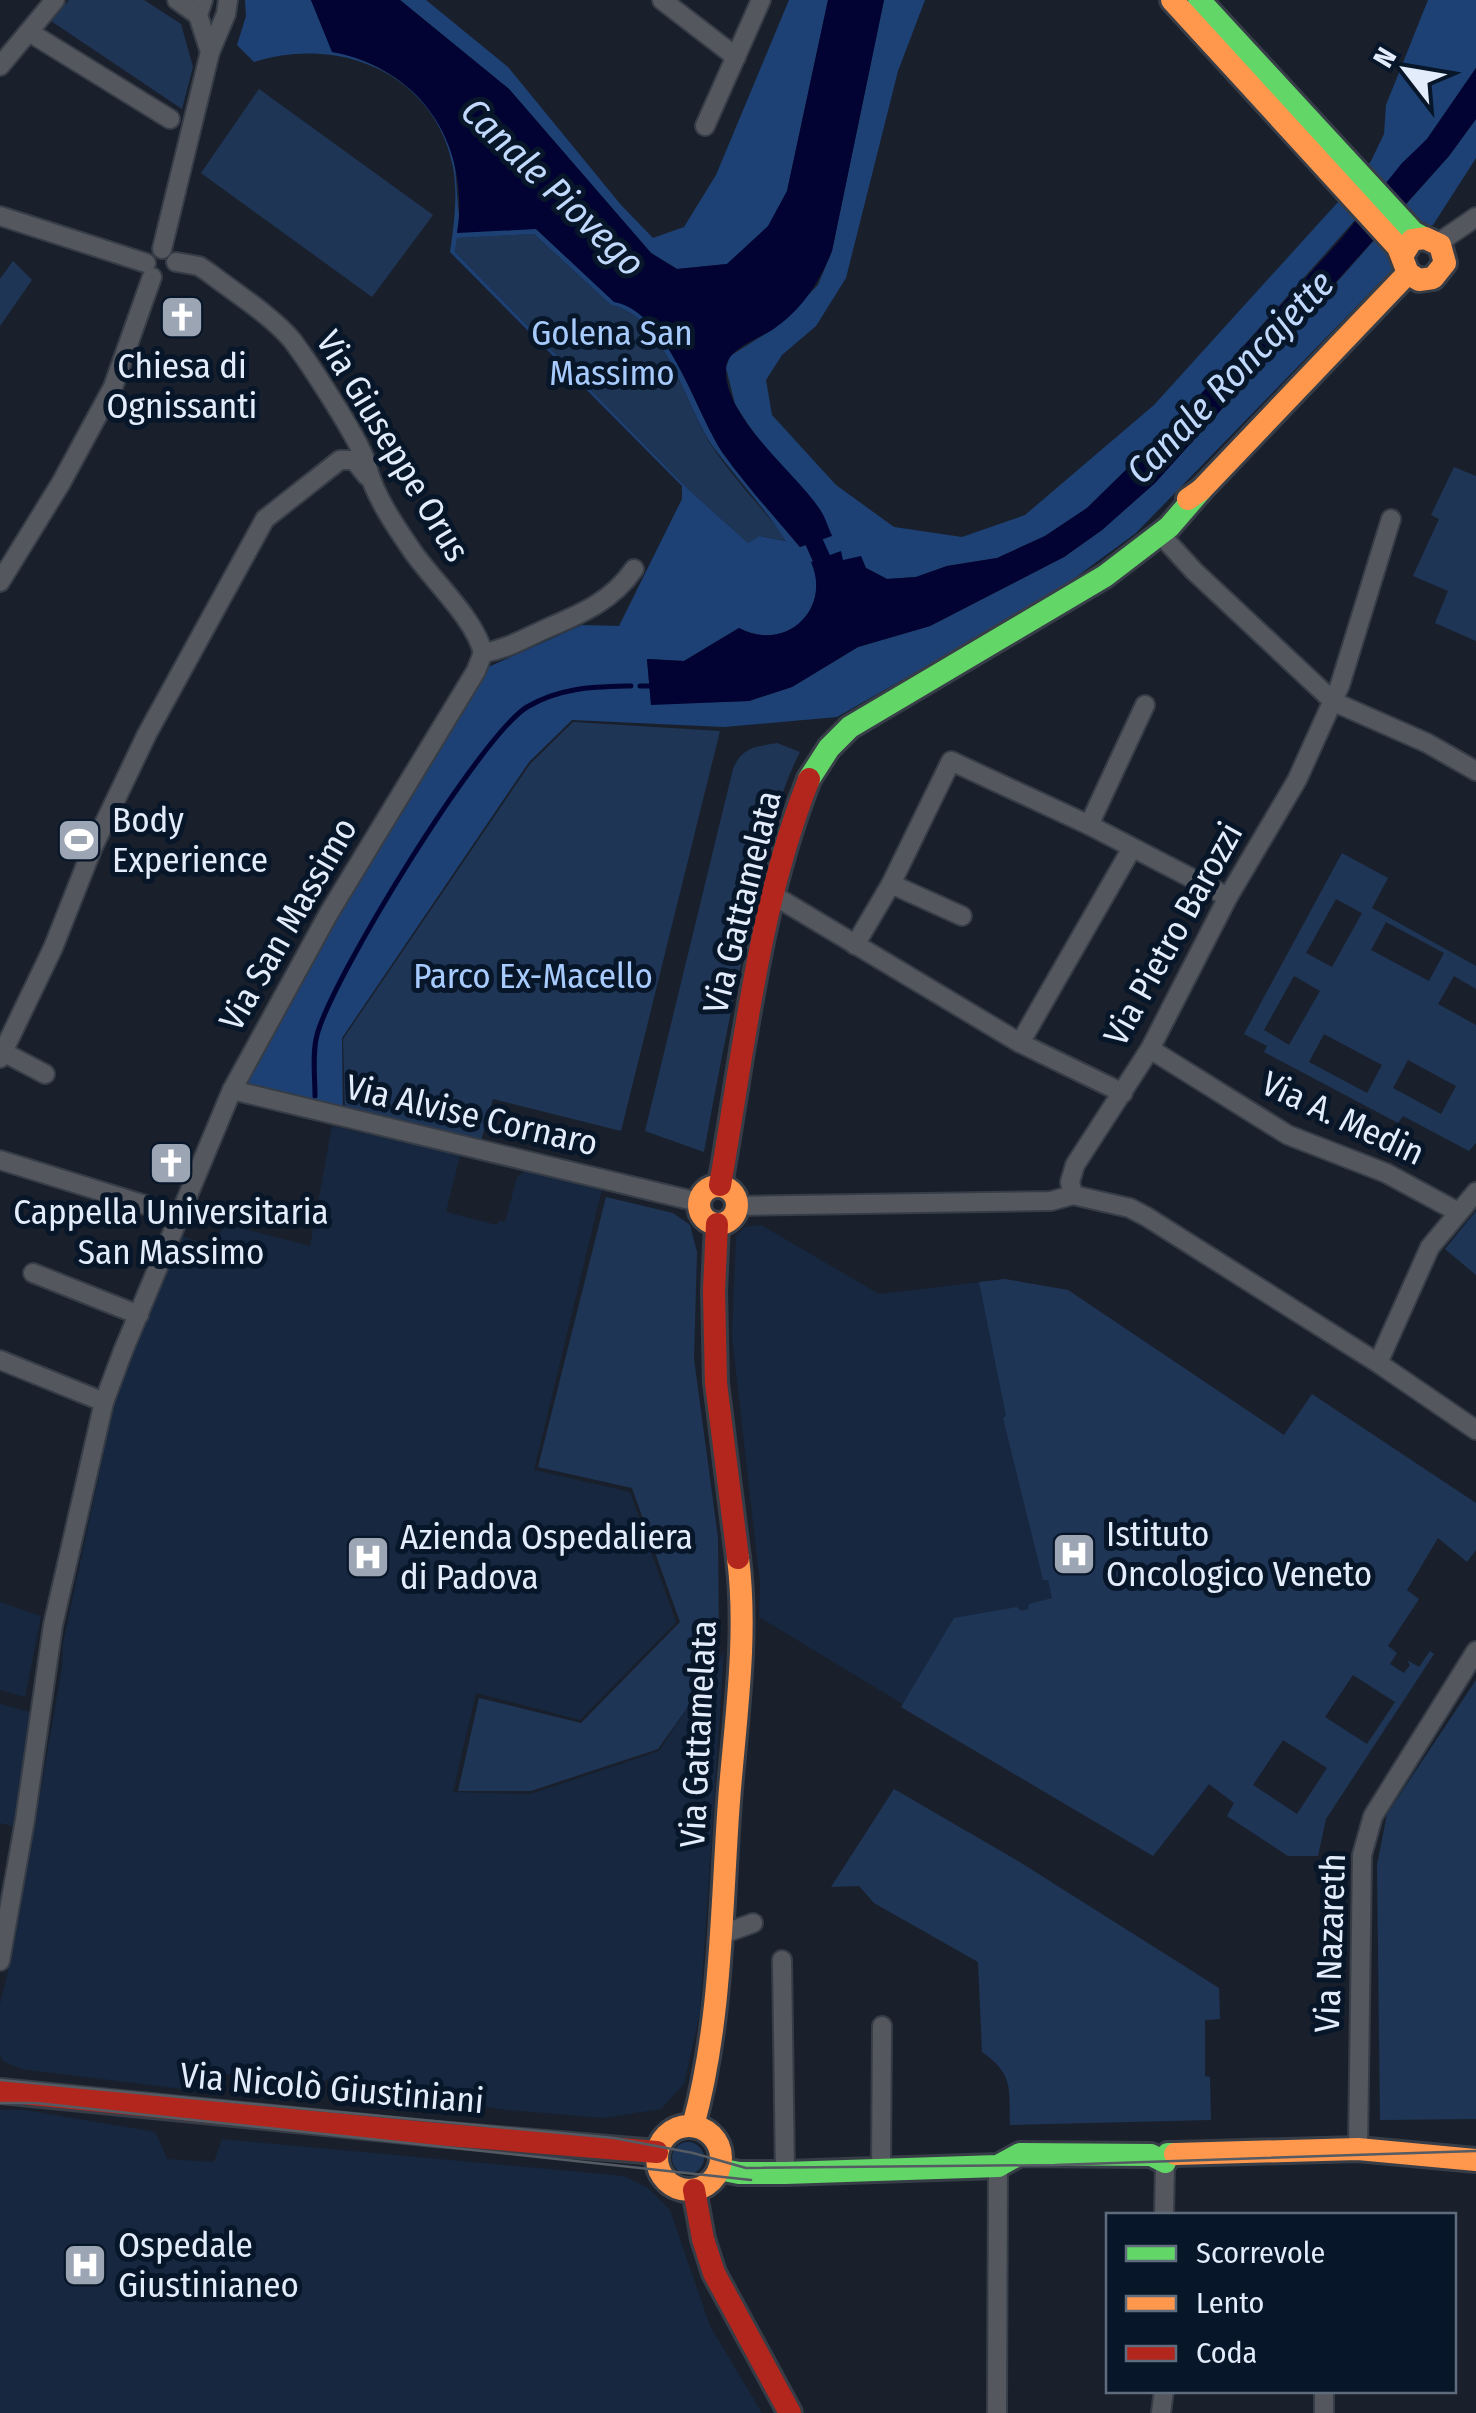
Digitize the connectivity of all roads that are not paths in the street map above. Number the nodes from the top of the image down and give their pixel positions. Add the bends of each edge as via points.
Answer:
1 (55, 0) edge
2 (177, 0) edge
3 (662, 0) edge
4 (761, 0) edge
5 (1172, 0) edge
6 (1199, 0) edge
7 (223, 8) edge
8 (200, 11) edge
9 (29, 32) junction
10 (210, 52) junction
11 (736, 58) junction
12 (0, 66) edge
13 (170, 119) dead end
14 (705, 126) dead end
15 (1355, 185) junction
16 (0, 216) edge
17 (1476, 217) edge
18 (1414, 248) junction
19 (169, 256) junction
20 (149, 270) junction
21 (366, 476) junction
22 (1201, 490) junction
23 (1390, 519) dead end
24 (1162, 536) junction
25 (1123, 563) junction
26 (634, 569) dead end
27 (0, 582) edge
28 (483, 653) junction
29 (1334, 702) junction
30 (1144, 705) dead end
31 (1476, 772) edge
32 (1090, 825) junction
33 (1132, 848) junction
34 (891, 884) junction
35 (773, 895) junction
36 (1228, 897) junction
37 (962, 916) dead end
38 (855, 944) junction
39 (1020, 1043) junction
40 (1150, 1050) junction
41 (1, 1055) edge
42 (45, 1074) dead end
43 (232, 1090) junction
44 (1122, 1092) junction
45 (0, 1160) edge
46 (720, 1185) junction
47 (1476, 1192) edge
48 (1073, 1195) junction
49 (698, 1202) junction
50 (737, 1206) junction
51 (1458, 1212) junction
52 (181, 1216) junction
53 (717, 1224) junction
54 (33, 1272) dead end
55 (138, 1315) junction
56 (0, 1360) edge
57 (1378, 1363) junction
58 (104, 1402) junction
59 (1476, 1430) edge
60 (1476, 1651) edge
61 (753, 1922) dead end
62 (720, 1935) junction
63 (0, 1957) edge
64 (782, 1960) dead end
65 (882, 2026) dead end
66 (0, 2090) edge
67 (693, 2126) junction
68 (1358, 2149) junction
69 (657, 2152) junction
70 (1476, 2160) edge
71 (1165, 2162) junction
72 (998, 2166) junction
73 (719, 2169) junction
74 (881, 2170) junction
75 (785, 2173) junction
76 (694, 2190) junction
77 (1164, 2213) edge
78 (790, 2413) edge
79 (996, 2413) edge

1 - 9 street
2 - 8 street
3 - 11 street
4 - 11 street
5 - 15 main road
6 - 15 main road
7 - 8 street via 209,26
7 - 10 street
8 - 10 street
9 - 12 street
9 - 13 street
10 - 19 street
11 - 14 street
15 - 18 main road
16 - 20 street
17 - 18 street, Via Gattamelata
18 - 22 main road, Via Gattamelata
19 - 20 street via 149,254
19 - 20 street via 169,277 160,280
19 - 21 street, Via Giuseppe Orus via 208,272 289,336 350,434
20 - 27 street via 113,387
21 - 28 street, Via Giuseppe Orus
21 - 41 street via 354,460 340,460 265,519 146,734
22 - 24 main road, Via Gattamelata
22 - 25 main road, Via Gattamelata
23 - 29 street, Via Pietro Barozzi
24 - 25 main road, Via Gattamelata
24 - 29 street
25 - 35 main road, Via Gattamelata via 850,728 806,784
26 - 28 street via 582,614
28 - 43 street, Via San Massimo
29 - 31 street
29 - 36 street, Via Pietro Barozzi
30 - 32 street
32 - 33 street
32 - 34 street via 951,761
33 - 36 street
33 - 39 street
34 - 37 street
34 - 38 street
35 - 38 street
35 - 46 main road, Via Gattamelata
36 - 40 street, Via Pietro Barozzi
38 - 39 street
39 - 44 street
40 - 44 street, Via Pietro Barozzi
40 - 51 street, Via A. Medin via 1288,1135 1386,1172
41 - 42 street
43 - 49 street, Via Alvise Cornaro
43 - 52 street, Via San Massimo
44 - 48 street, Via Pietro Barozzi via 1075,1165
45 - 52 street
46 - 49 main road via 706,1189
46 - 50 main road via 733,1192
47 - 51 street
48 - 50 street via 1036,1202
48 - 57 street via 1147,1217
49 - 53 main road via 705,1220
50 - 53 main road via 731,1219
51 - 57 street via 1426,1256
52 - 55 street, Via San Massimo
53 - 62 main road, Via Gattamelata via 716,1383 740,1584
54 - 55 street
55 - 58 street, Via San Massimo
56 - 58 street
57 - 59 street
58 - 63 street, Via San Massimo via 52,1625
60 - 68 street, Via Nazareth via 1366,1834
61 - 62 street
62 - 67 main road, Via Gattamelata via 710,2056
64 - 75 street
65 - 74 street
66 - 69 main road, Via Nicolò Giustiniani
67 - 69 main road via 666,2135
67 - 73 main road via 714,2138
68 - 70 main road
68 - 71 main road via 1168,2154
69 - 76 main road via 663,2177
71 - 72 main road via 1151,2156 1020,2154
71 - 77 street
72 - 74 main road
72 - 79 street
73 - 75 main road
73 - 76 main road
74 - 75 main road
76 - 78 main road via 714,2273

